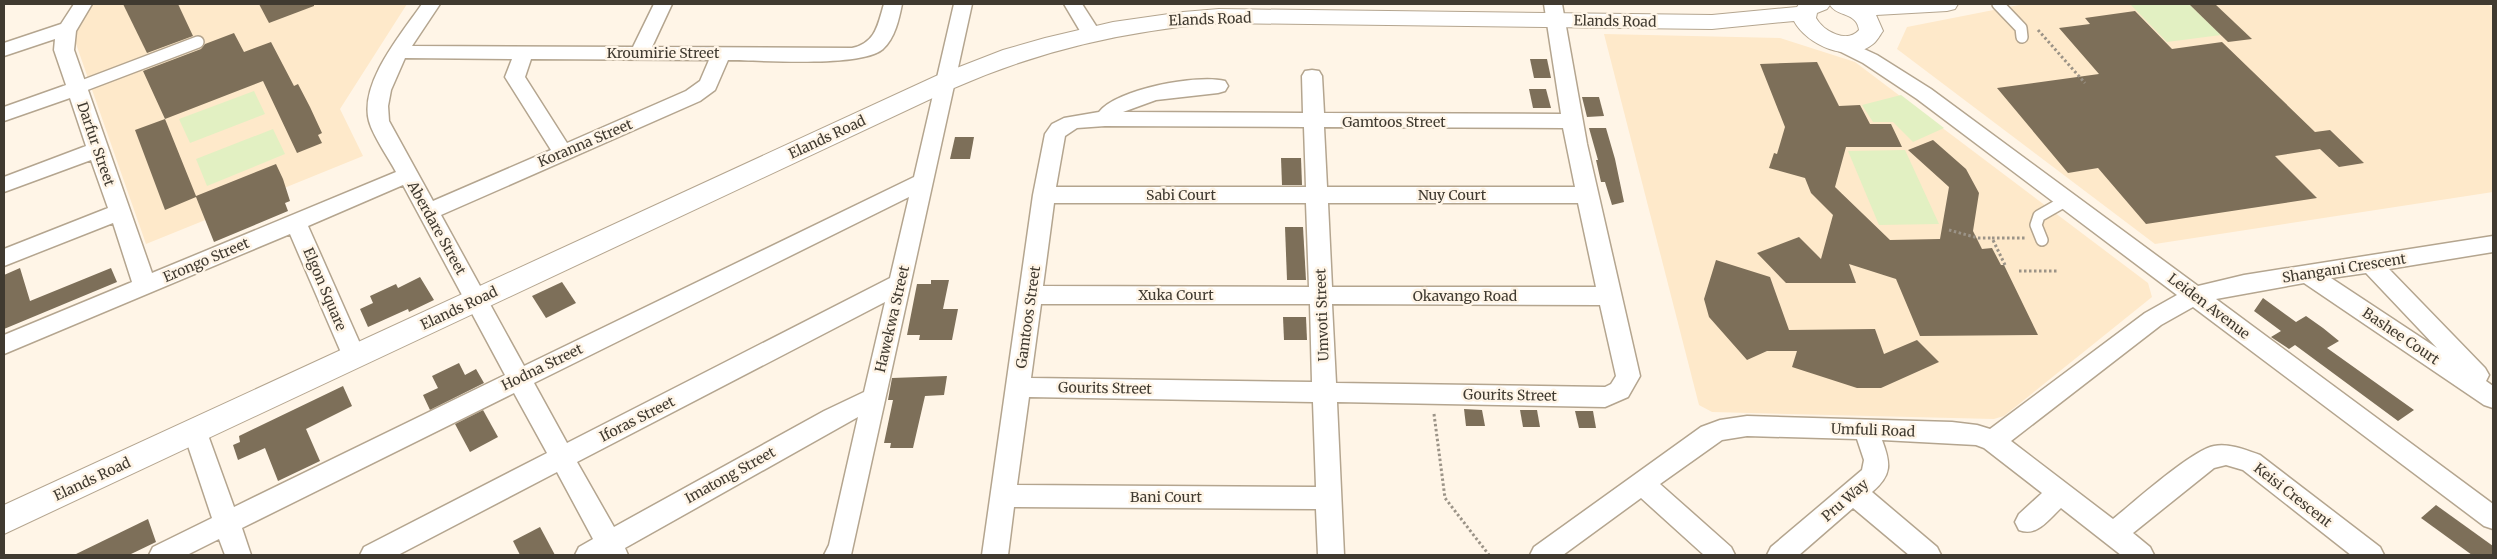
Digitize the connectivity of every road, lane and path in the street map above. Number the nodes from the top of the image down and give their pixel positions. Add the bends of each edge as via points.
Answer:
1 (83, 4) edge
2 (431, 4) edge
3 (663, 4) edge
4 (893, 4) edge
5 (962, 4) edge
6 (1073, 4) edge
7 (1945, 4) edge
8 (1998, 4) edge
9 (1848, 6) edge
10 (1811, 7) edge
11 (1554, 12) edge
12 (1712, 22) junction
13 (2035, 27) dead end
14 (68, 28) junction
15 (1090, 32) junction
16 (1869, 32) junction
17 (2022, 37) dead end
18 (1827, 39) junction
19 (198, 42) dead end
20 (4, 50) edge
21 (401, 52) junction
22 (524, 52) junction
23 (640, 53) junction
24 (721, 53) junction
25 (1312, 76) dead end
26 (945, 82) junction
27 (2085, 83) dead end
28 (77, 88) junction
29 (1924, 94) junction
30 (4, 114) edge
31 (1105, 120) junction
32 (1215, 120) junction
33 (1572, 121) junction
34 (1314, 122) junction
35 (98, 149) junction
36 (563, 153) junction
37 (408, 175) junction
38 (923, 181) junction
39 (4, 185) edge
40 (1044, 195) junction
41 (1318, 195) junction
42 (1588, 195) junction
43 (2067, 200) junction
44 (120, 212) junction
45 (428, 212) junction
46 (296, 222) junction
47 (1949, 230) dead end
48 (1992, 238) junction
49 (2042, 239) joint
50 (2493, 245) edge
51 (4, 258) edge
52 (2371, 264) junction
53 (2005, 265) dead end
54 (2019, 271) dead end
55 (2059, 271) dead end
56 (2308, 274) junction
57 (900, 283) junction
58 (145, 286) junction
59 (1032, 295) junction
60 (2195, 295) junction
61 (1321, 296) junction
62 (1610, 296) junction
63 (477, 300) junction
64 (4, 345) edge
65 (354, 357) junction
66 (519, 379) junction
67 (1018, 387) junction
68 (1325, 392) junction
69 (2493, 393) edge
70 (1432, 394) junction
71 (875, 398) junction
72 (2493, 398) edge
73 (1866, 430) junction
74 (195, 431) junction
75 (1993, 441) junction
76 (562, 457) junction
77 (1642, 484) junction
78 (1854, 493) junction
79 (2060, 493) junction
80 (1004, 496) junction
81 (1329, 498) junction
82 (2493, 518) edge
83 (4, 520) edge
84 (2028, 522) dead end
85 (227, 523) junction
86 (2113, 534) junction
87 (604, 551) edge
88 (162, 555) edge
89 (238, 555) edge
90 (373, 555) edge
91 (837, 555) edge
92 (995, 555) edge
93 (1331, 555) edge
94 (1489, 555) edge
95 (1543, 555) edge
96 (1722, 555) edge
97 (1780, 555) edge
98 (1928, 555) edge
99 (2141, 555) edge
100 (2371, 555) edge

1 - 14 street, Darfur Street
2 - 21 street, Aberdare Street
3 - 23 street
4 - 24 street, Kroumirie Street via 884,37 867,51 852,54
5 - 26 street, Hawekwa Street
6 - 15 street
7 - 9 street
7 - 16 street
8 - 17 lane via 2021,28
9 - 16 street via 1868,20
10 - 12 street, Elands Road
10 - 18 street via 1806,24
11 - 12 street, Elands Road
11 - 15 street, Elands Road via 1219,16 1154,21
11 - 33 street, Gourits Street
12 - 18 street, Elands Road via 1800,30
13 - 27 path
14 - 20 street
14 - 28 street, Darfur Street via 64,50
15 - 26 street, Elands Road via 1009,56
16 - 18 street via 1851,43
16 - 29 street, Leiden Avenue
18 - 29 street, Leiden Avenue via 1870,60
19 - 28 lane
21 - 22 street, Kroumirie Street
21 - 37 street, Aberdare Street via 383,82 377,104 382,129
22 - 23 street, Kroumirie Street
22 - 36 street via 515,77
23 - 24 street, Kroumirie Street
24 - 36 street, Koranna Street via 702,92
25 - 34 street, Umvoti Street
26 - 38 street, Hawekwa Street
26 - 63 street, Elands Road
28 - 30 street
28 - 35 street, Darfur Street
29 - 43 street, Leiden Avenue
31 - 32 street, Gamtoos Street
31 - 32 street via 1111,110 1122,104 1166,90 1219,80
31 - 40 street, Gamtoos Street via 1072,122 1058,129
32 - 34 street, Gamtoos Street
33 - 34 street, Gamtoos Street
33 - 42 street, Gourits Street
34 - 41 street, Umvoti Street
35 - 39 street
35 - 44 street, Darfur Street
36 - 45 street, Koranna Street
37 - 45 street, Aberdare Street
37 - 46 street, Erongo Street
38 - 57 street, Hawekwa Street
38 - 66 street, Hodna Street
40 - 41 street, Sabi Court
40 - 59 street, Gamtoos Street
41 - 42 street, Nuy Court
41 - 61 street, Umvoti Street
42 - 62 street, Gourits Street
43 - 49 lane via 2039,216 2036,225
43 - 60 street, Leiden Avenue
44 - 51 street
44 - 58 street, Darfur Street
45 - 63 street, Aberdare Street
46 - 58 street, Erongo Street
46 - 65 street, Elgon Square
47 - 48 path via 1978,238
48 - 49 path
48 - 53 path
50 - 52 street, Shangani Crescent
52 - 56 street, Shangani Crescent
52 - 69 street, Bashee Court
54 - 55 path
56 - 60 street, Shangani Crescent
56 - 72 street, Bashee Court
57 - 71 street, Hawekwa Street
57 - 76 street, Iforas Street
58 - 64 street, Erongo Street
59 - 61 street, Xuka Court
59 - 67 street, Gamtoos Street
60 - 75 street via 2153,319
60 - 82 street, Leiden Avenue
61 - 62 street, Okavango Road
61 - 68 street, Umvoti Street
62 - 70 street, Gourits Street via 1628,376 1617,393 1605,397
63 - 65 street, Elands Road
63 - 66 street, Aberdare Street
65 - 74 street, Elands Road
66 - 76 street, Aberdare Street
66 - 85 street, Hodna Street
67 - 68 street, Gourits Street
67 - 80 street, Gamtoos Street
68 - 70 street, Gourits Street
68 - 81 street, Umvoti Street
70 - 94 path via 1445,498
71 - 87 street, Imatong Street via 833,418
71 - 91 street, Hawekwa Street
73 - 75 street, Umfuli Road via 1952,432
73 - 77 street, Umfuli Road via 1747,426 1720,430
73 - 78 street, Pru Way via 1877,460 1876,470 1874,476
74 - 83 street, Elands Road
74 - 85 street
75 - 79 street
76 - 87 street, Aberdare Street
76 - 90 street, Iforas Street
77 - 95 street, Umfuli Road
77 - 96 street
78 - 97 street, Pru Way
78 - 98 street
79 - 84 street
79 - 86 street
80 - 81 street, Bani Court
80 - 92 street, Gamtoos Street
81 - 93 street, Umvoti Street
85 - 88 street, Hodna Street
85 - 89 street
86 - 99 street
86 - 100 street, Keisi Crescent via 2206,460 2226,455 2251,462

